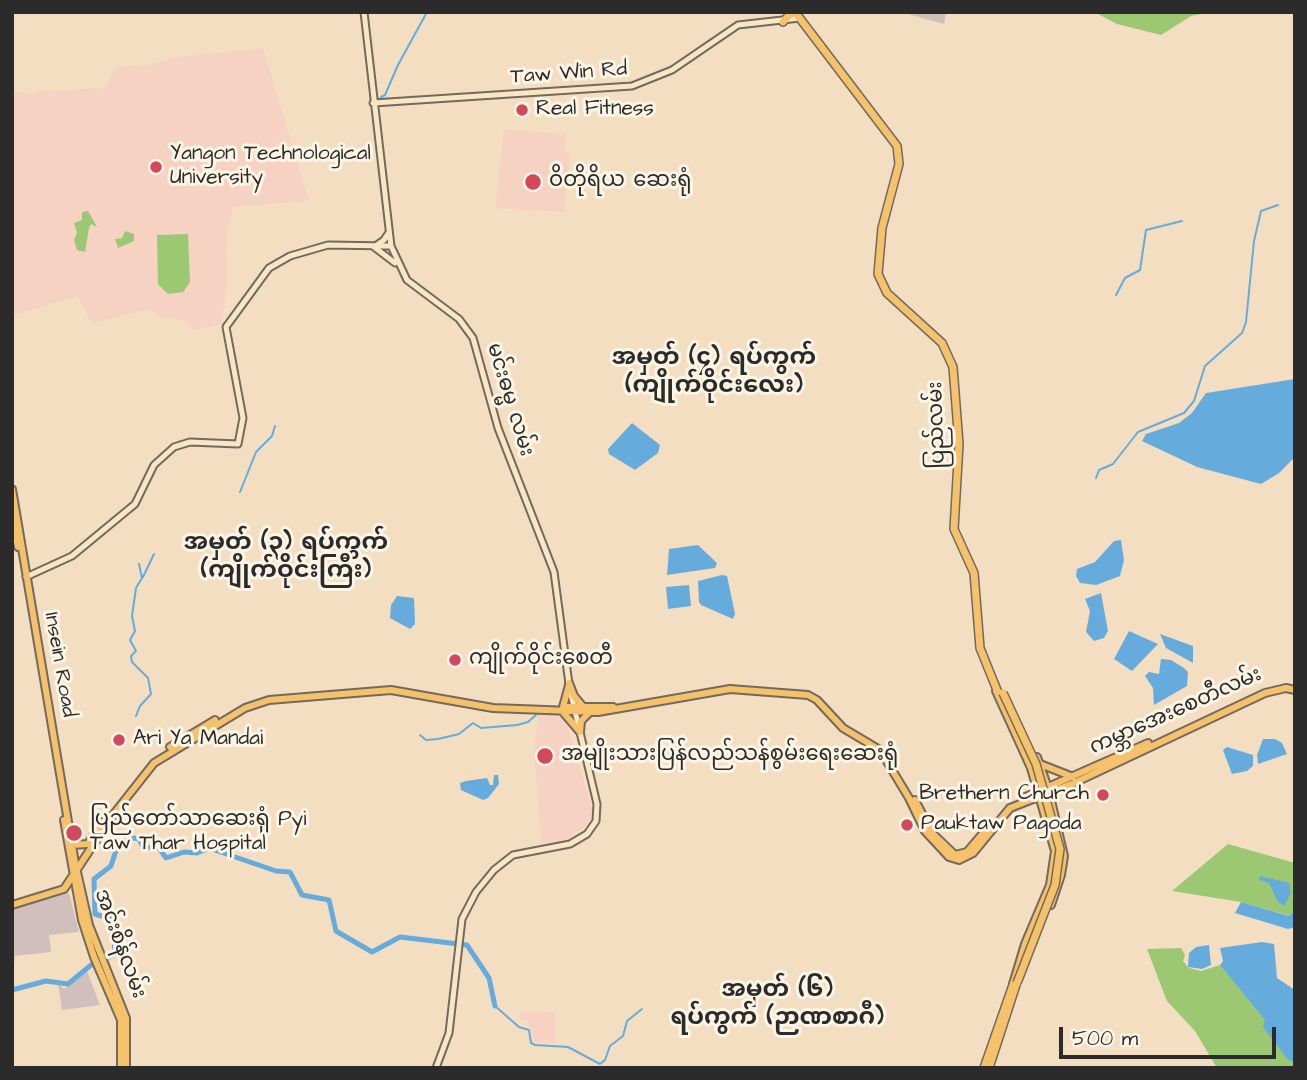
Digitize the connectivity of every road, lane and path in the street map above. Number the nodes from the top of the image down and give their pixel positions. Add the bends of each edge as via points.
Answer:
1 (364, 12) edge
2 (794, 17) edge
3 (373, 103) junction
4 (388, 232) junction
5 (391, 246) junction
6 (374, 247) junction
7 (397, 265) junction
8 (12, 489) edge
9 (12, 516) edge
10 (26, 578) junction
11 (569, 683) junction
12 (997, 685) junction
13 (1295, 688) edge
14 (794, 692) junction
15 (562, 709) junction
16 (574, 710) junction
17 (587, 710) junction
18 (202, 729) junction
19 (580, 732) junction
20 (1040, 764) junction
21 (1073, 780) junction
22 (1036, 781) junction
23 (1062, 788) junction
24 (1049, 791) junction
25 (1040, 794) junction
26 (1028, 798) junction
27 (1044, 804) junction
28 (1053, 807) junction
29 (67, 829) junction
30 (72, 845) junction
31 (87, 845) junction
32 (1055, 860) junction
33 (1063, 865) junction
34 (74, 869) junction
35 (64, 889) junction
36 (76, 893) junction
37 (12, 903) edge
38 (99, 962) junction
39 (1015, 983) junction
40 (124, 1068) edge
41 (436, 1068) edge
42 (987, 1068) edge

1 - 3 main road, မင်းဓမ္မ လမ်း
2 - 3 main road, Taw Win Rd via 736,26 671,69 632,86
2 - 12 highway, ပြည်လမ်း via 897,146 899,164 882,228 879,280 887,293 942,343 953,366 959,444 954,529 974,573 980,648
3 - 4 main road, မင်းဓမ္မ လမ်း
4 - 5 main road, မင်းဓမ္မ လမ်း
4 - 6 main road
5 - 6 main road
5 - 7 main road, မင်းဓမ္မ လမ်း
6 - 7 main road
6 - 10 main road via 328,245 290,256 266,271 226,327 243,418 240,441 233,446 190,442 174,447 154,465 135,504 72,556
7 - 11 main road, မင်းဓမ္မ လမ်း via 411,284 459,319 473,338 498,428 554,572
8 - 10 main road, Insein Road
9 - 29 main road, Insein Road
10 - 29 main road, Insein Road
11 - 15 main road
11 - 16 main road, မင်းဓမ္မ လမ်း
11 - 17 main road
12 - 20 main road, ပြည်လမ်း
12 - 22 main road, ပြည်လမ်း
12 - 39 highway, ပြည်လမ်း, bridge via 1034,766 1058,849 1056,873
13 - 21 main road, ကမ္ဘာအေးစေတီလမ်း via 1265,689
14 - 17 main road via 722,689 620,710
14 - 17 main road via 725,685
14 - 26 main road via 813,693 844,723 878,743 925,831 954,859 969,856 1010,808
15 - 16 main road
15 - 18 main road via 498,705 396,687 257,702
15 - 19 main road
16 - 17 main road
16 - 19 main road, မင်းဓမ္မ လမ်း
17 - 19 main road
18 - 31 main road via 146,765
18 - 34 main road via 149,767
19 - 41 main road, မင်းဓမ္မ လမ်း via 597,804 592,828 570,844 513,855 472,899 461,928 449,1033
20 - 21 main road
20 - 24 main road, ပြည်လမ်း
21 - 23 main road
21 - 24 main road
22 - 25 main road, ပြည်လမ်း
22 - 26 main road
23 - 24 main road
23 - 28 main road
24 - 25 main road
24 - 28 main road, ပြည်လမ်း
25 - 26 main road
25 - 27 main road, ပြည်လမ်း
26 - 27 main road
27 - 32 main road, ပြည်လမ်း
28 - 33 main road, ပြည်လမ်း
29 - 30 main road, အင်းစိန်လမ်း
29 - 34 main road, Insein Road
30 - 31 main road
30 - 34 main road, အင်းစိန်လမ်း
31 - 34 main road
32 - 33 main road
32 - 39 main road, ပြည်လမ်း
33 - 39 main road, ပြည်လမ်း via 1055,895
34 - 35 main road
34 - 36 main road, အင်းစိန်လမ်း
34 - 37 main road via 59,888
34 - 38 main road, အင်းစိန်လမ်း
35 - 36 main road
35 - 37 main road
36 - 38 main road, အင်းစိန်လမ်း
38 - 40 main road, အင်းစိန်လမ်း via 126,1018
39 - 42 highway, ပြည်လမ်း

